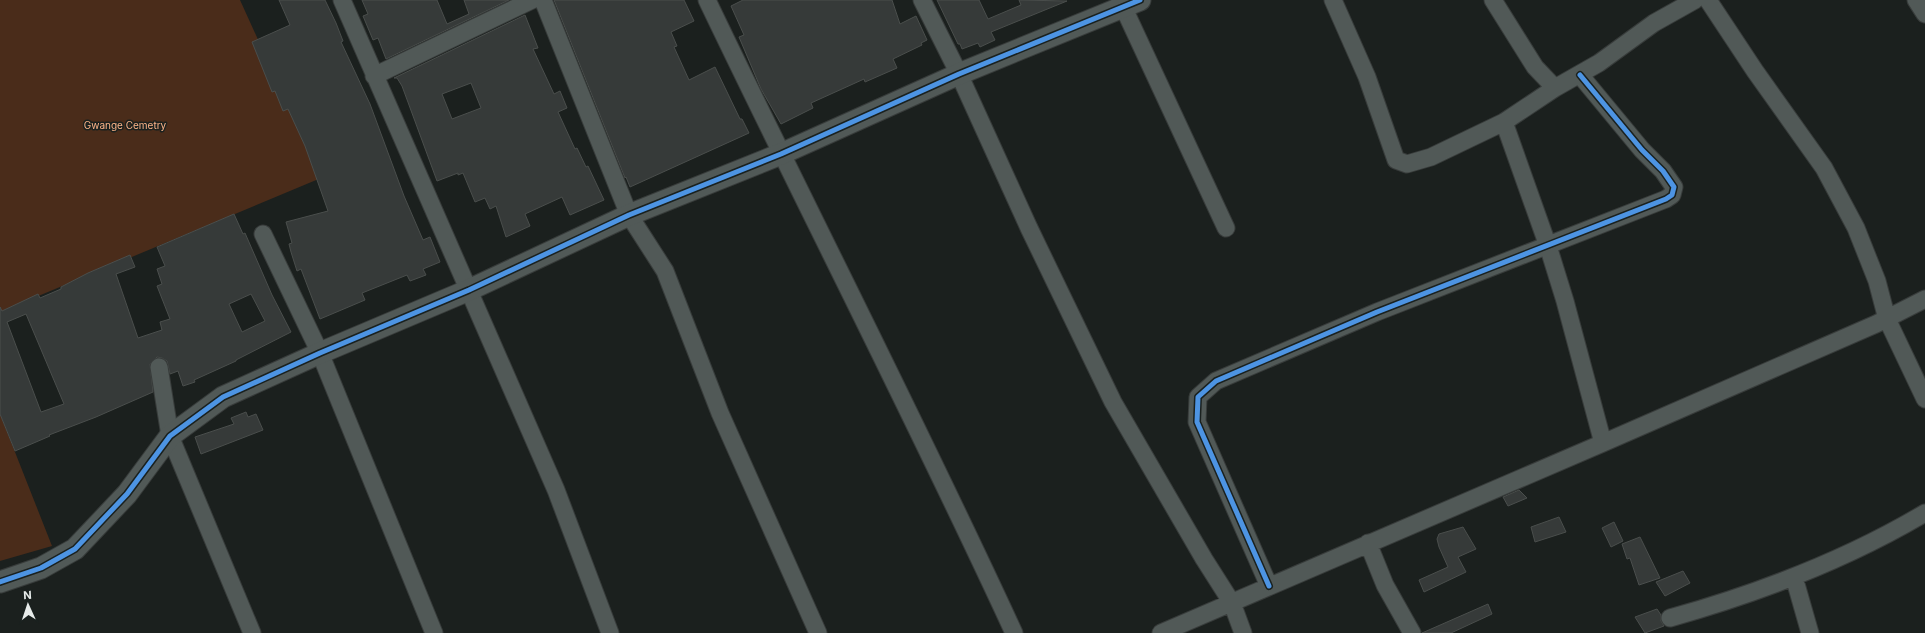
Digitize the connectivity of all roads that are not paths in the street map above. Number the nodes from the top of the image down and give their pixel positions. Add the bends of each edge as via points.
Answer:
1 (342, 0) edge
2 (532, 0) edge
3 (543, 0) edge
4 (707, 0) edge
5 (922, 0) edge
6 (1333, 0) edge
7 (1493, 0) edge
8 (1695, 0) edge
9 (1708, 0) edge
10 (1916, 0) edge
11 (1128, 2) edge
12 (1925, 14) edge
13 (959, 74) junction
14 (1580, 75) junction
15 (374, 76) junction
16 (1555, 88) junction
17 (1504, 122) junction
18 (781, 154) junction
19 (629, 215) junction
20 (1226, 228) dead end
21 (263, 234) dead end
22 (1548, 246) junction
23 (469, 290) junction
24 (1925, 299) edge
25 (1887, 319) junction
26 (320, 353) junction
27 (159, 367) dead end
28 (1925, 399) edge
29 (170, 436) junction
30 (1603, 443) junction
31 (1925, 513) edge
32 (1368, 543) junction
33 (1794, 577) junction
34 (0, 582) edge
35 (1269, 586) junction
36 (1232, 603) junction
37 (1670, 618) dead end
38 (252, 633) edge
39 (434, 633) edge
40 (610, 633) edge
41 (818, 633) edge
42 (1014, 633) edge
43 (1161, 633) edge
44 (1243, 633) edge
45 (1412, 633) edge
46 (1810, 633) edge

1 - 15 street
2 - 15 street
3 - 19 street
4 - 18 street
5 - 13 street
6 - 17 street via 1367,77 1396,160 1407,164 1431,157
7 - 16 street via 1535,67
8 - 14 street via 1654,23
9 - 25 street via 1824,168 1856,228 1877,282
10 - 12 street
11 - 13 street
11 - 20 street
13 - 18 street
13 - 36 street via 1029,228 1113,402
14 - 16 street
14 - 22 street via 1674,187 1672,195
15 - 23 street
16 - 17 street
17 - 22 street
18 - 19 street
18 - 42 street via 918,431
19 - 23 street
19 - 41 street via 665,271 720,413
21 - 26 street
22 - 30 street
22 - 35 street via 1377,312 1216,381 1198,397 1197,422
23 - 26 street
23 - 40 street via 556,490
24 - 25 street
25 - 28 street
25 - 30 street
26 - 29 street via 223,397
26 - 39 street
27 - 29 street
29 - 34 street via 127,494 75,549 41,568
29 - 38 street
30 - 32 street
31 - 33 street via 1820,567
32 - 35 street
32 - 45 street via 1385,585
33 - 37 street
33 - 46 street
35 - 36 street
36 - 43 street
36 - 44 street

